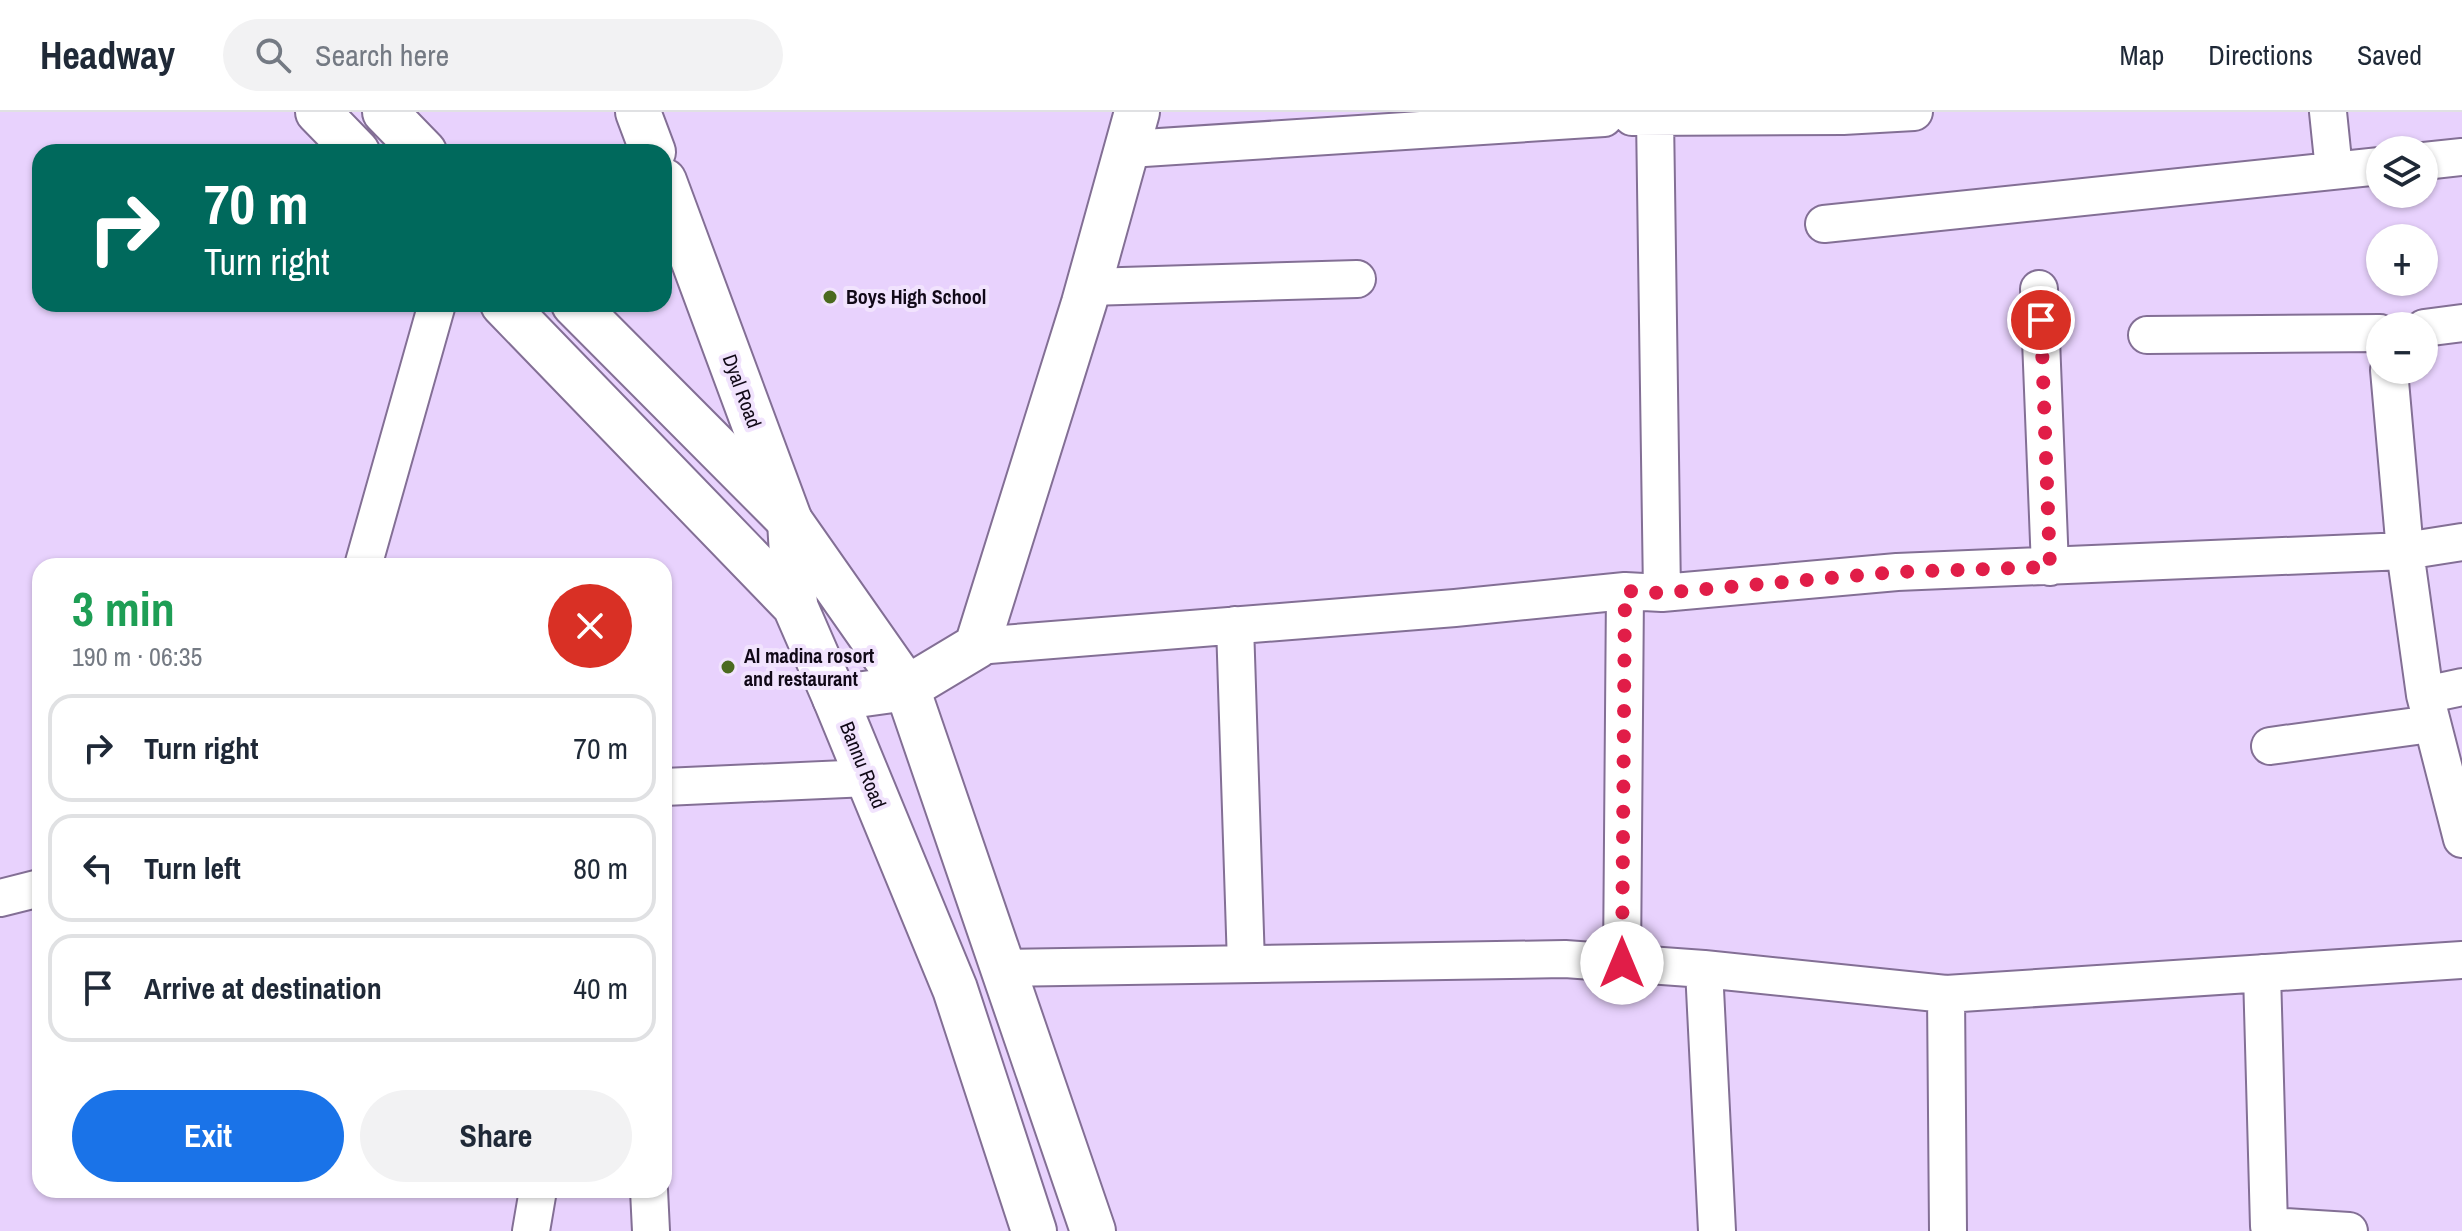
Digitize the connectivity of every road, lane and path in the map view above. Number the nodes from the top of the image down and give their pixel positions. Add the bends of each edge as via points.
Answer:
1 (318, 112) edge
2 (385, 112) edge
3 (638, 112) edge
4 (1914, 112) edge
5 (2328, 112) edge
6 (1843, 114) edge
7 (1604, 115) edge
8 (1655, 117) junction
9 (1133, 130) edge
10 (349, 144) edge
11 (416, 144) edge
12 (650, 144) edge
13 (2462, 157) edge
14 (2438, 160) edge
15 (2366, 167) edge
16 (2334, 170) junction
17 (672, 203) edge
18 (1824, 224) dead end
19 (1357, 279) dead end
20 (1089, 287) junction
21 (2039, 289) dead end
22 (435, 312) edge
23 (511, 312) edge
24 (582, 312) edge
25 (2462, 323) edge
26 (2438, 326) edge
27 (2366, 333) edge
28 (2147, 335) dead end
29 (2390, 384) edge
30 (790, 521) junction
31 (2462, 542) edge
32 (2405, 551) junction
33 (365, 558) edge
34 (2050, 567) junction
35 (1625, 591) junction
36 (1662, 593) junction
37 (795, 606) junction
38 (1235, 625) junction
39 (977, 646) junction
40 (2462, 687) edge
41 (907, 688) junction
42 (835, 698) junction
43 (2428, 710) junction
44 (2270, 746) dead end
45 (868, 778) junction
46 (672, 787) edge
47 (2462, 839) edge
48 (32, 890) edge
49 (0, 898) edge
50 (2462, 960) edge
51 (1622, 963) junction
52 (1246, 964) junction
53 (1004, 968) junction
54 (1704, 969) junction
55 (2262, 973) junction
56 (1946, 994) junction
57 (537, 1198) edge
58 (649, 1198) edge
59 (2259, 1228) edge
60 (531, 1231) edge
61 (651, 1231) edge
62 (1034, 1231) edge
63 (1093, 1231) edge
64 (1717, 1231) edge
65 (1948, 1231) edge
66 (2349, 1231) edge

1 - 10 main road
2 - 11 main road
3 - 12 main road
4 - 6 street
5 - 16 street
6 - 8 street
7 - 8 street
7 - 9 street
8 - 36 street
9 - 20 main road
13 - 14 street
15 - 16 street
16 - 18 street
17 - 30 main road, Dyal Road
19 - 20 street
20 - 39 main road
21 - 34 street
22 - 33 street
23 - 37 main road, Bannu Road
24 - 30 main road
25 - 26 street
27 - 28 street
29 - 32 street
30 - 37 main road, Dyal Road
30 - 41 main road
31 - 32 street
32 - 34 street
32 - 43 street
34 - 36 street via 1897,572
35 - 36 street
35 - 38 street
35 - 51 street
37 - 42 main road, Bannu Road
38 - 39 street
38 - 52 street
39 - 41 main road
40 - 43 street
41 - 42 main road
41 - 53 main road
42 - 45 main road, Bannu Road
43 - 44 street
43 - 47 street
45 - 46 street
45 - 62 main road, Bannu Road via 955,989
48 - 49 street
50 - 55 street
51 - 52 street via 1565,959
51 - 54 street
52 - 53 street
53 - 63 main road
54 - 56 street
54 - 64 street
55 - 56 street
55 - 59 street
56 - 65 street
57 - 60 street
58 - 61 street
59 - 66 street

